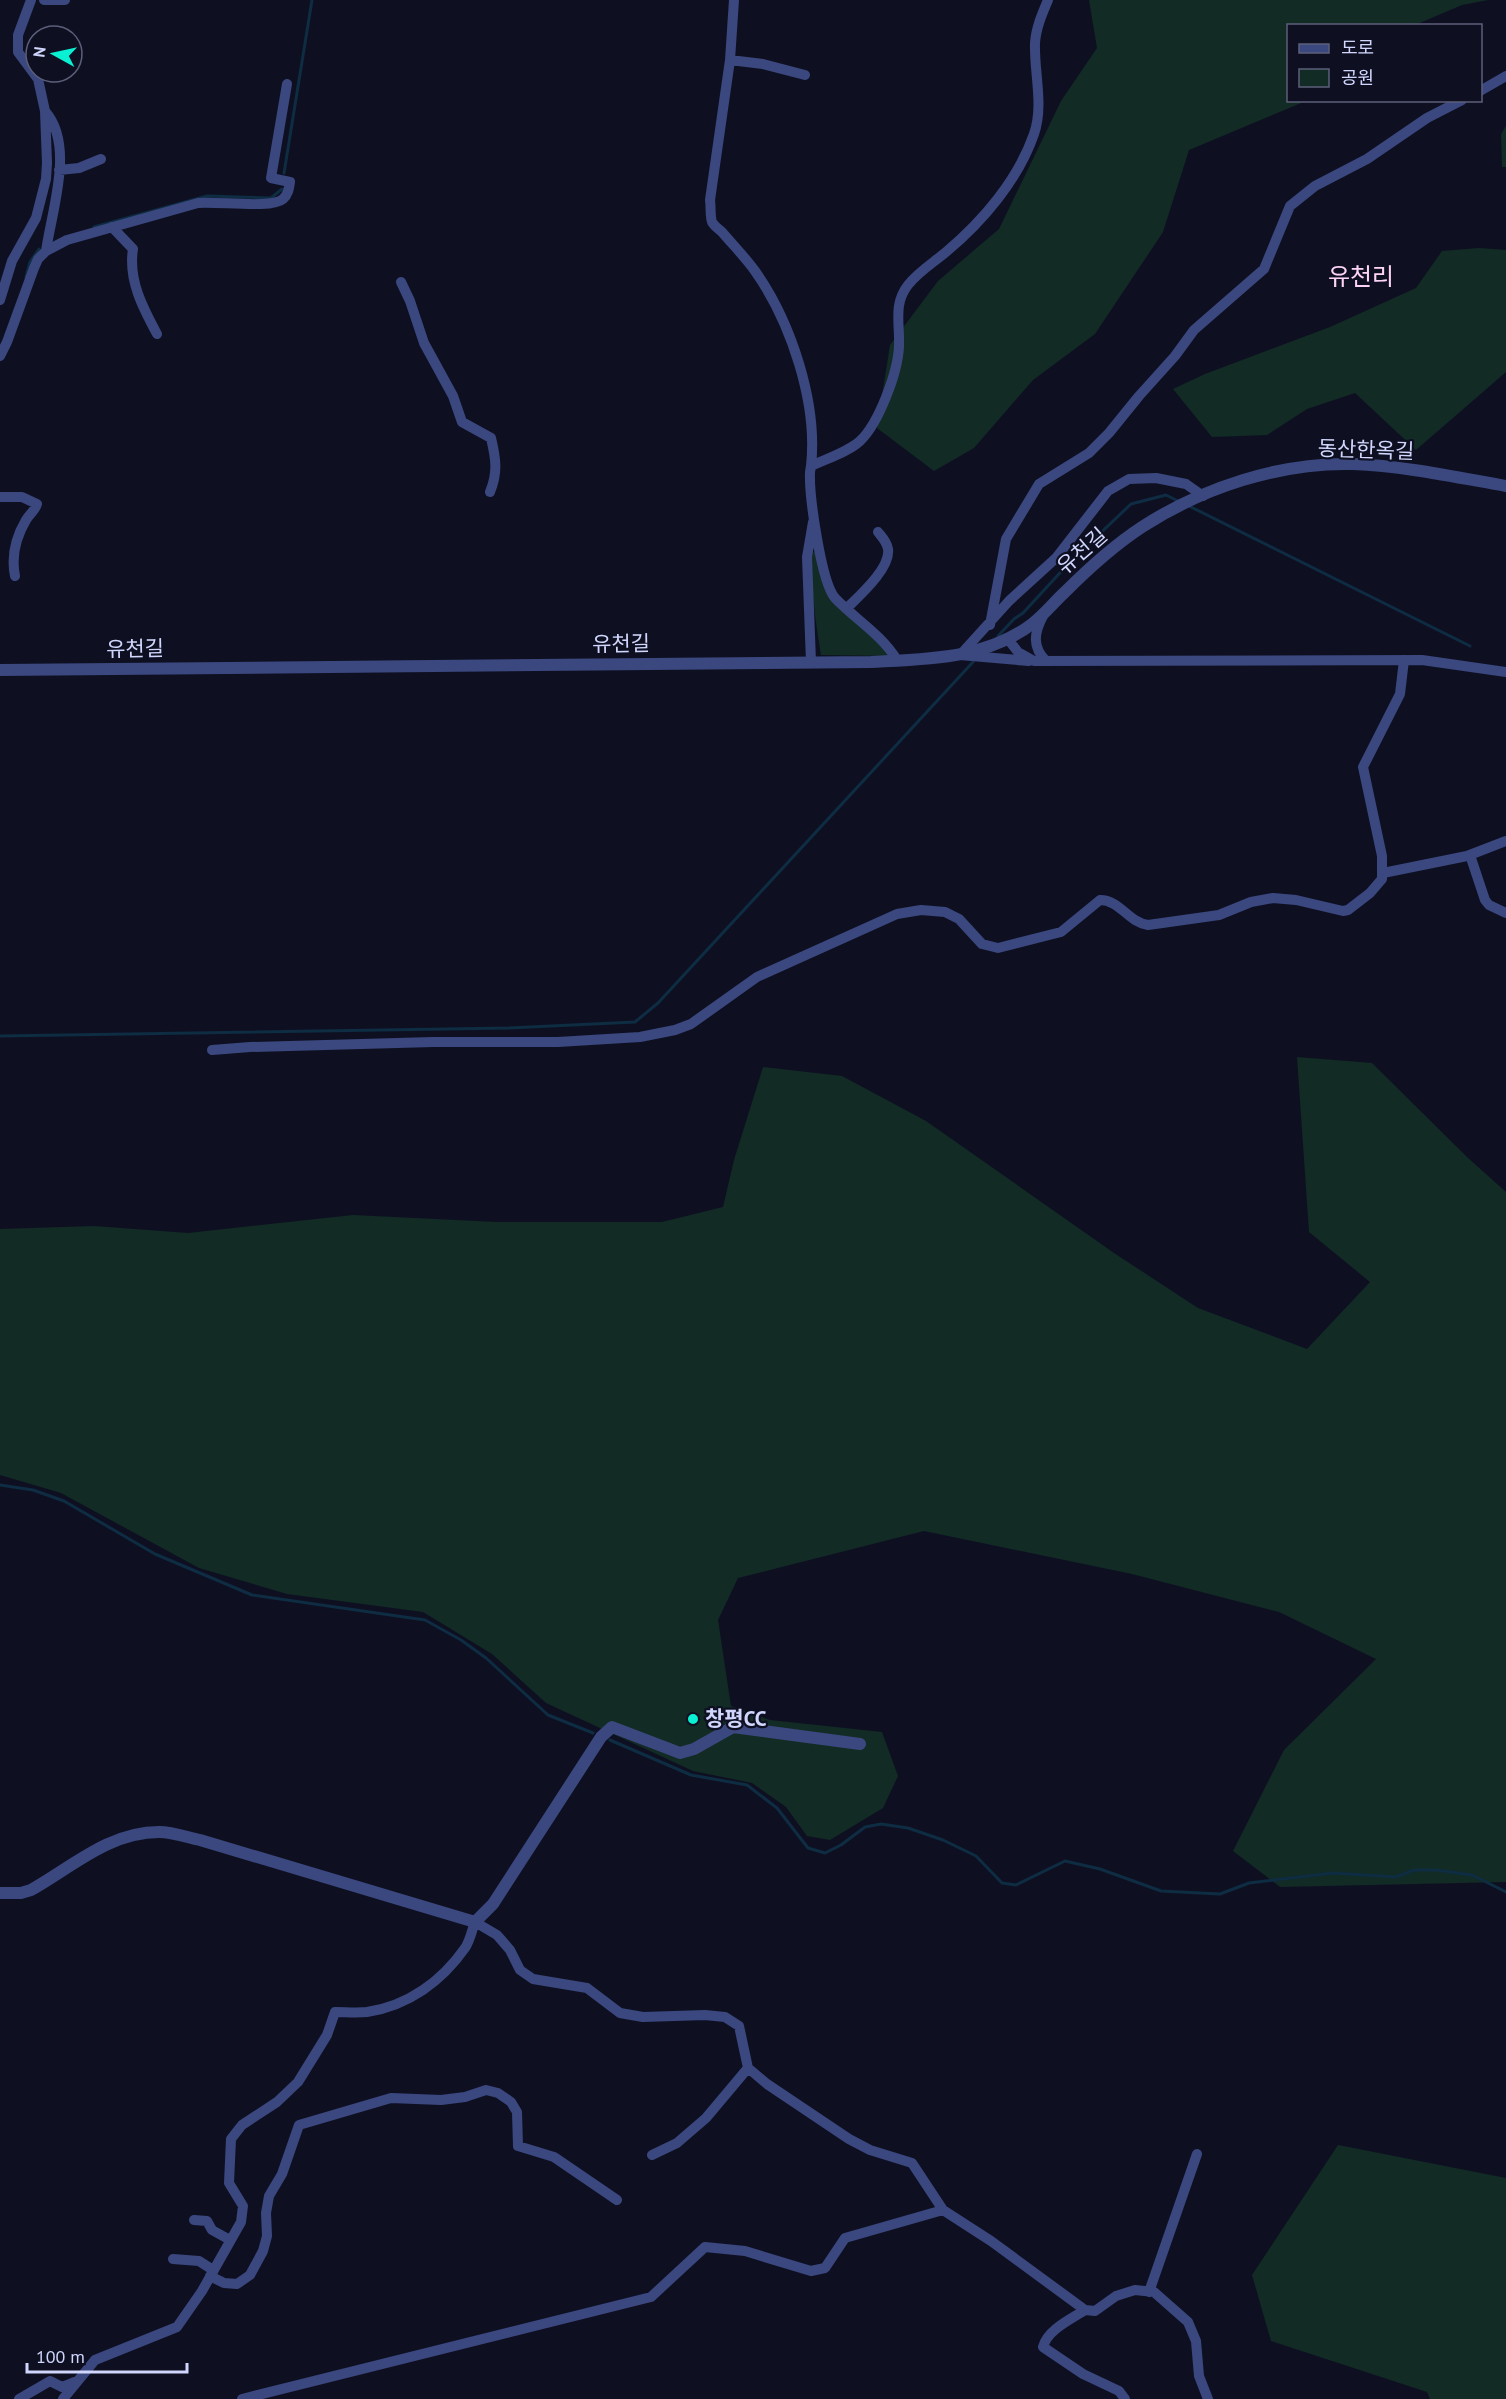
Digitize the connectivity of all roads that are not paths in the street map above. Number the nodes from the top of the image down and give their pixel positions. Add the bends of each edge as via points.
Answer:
1 (31, 0) edge
2 (44, 0) edge
3 (65, 0) edge
4 (734, 0) edge
5 (1048, 0) edge
6 (730, 60) junction
7 (806, 75) dead end
8 (1506, 76) edge
9 (287, 84) dead end
10 (1482, 90) edge
11 (1458, 102) edge
12 (45, 111) junction
13 (101, 159) dead end
14 (59, 170) junction
15 (112, 227) junction
16 (46, 250) junction
17 (400, 282) dead end
18 (0, 300) edge
19 (157, 334) dead end
20 (0, 356) edge
21 (811, 466) junction
22 (1506, 486) edge
23 (490, 492) dead end
24 (0, 497) edge
25 (1198, 499) junction
26 (814, 513) junction
27 (878, 532) dead end
28 (15, 576) dead end
29 (847, 608) junction
30 (1045, 613) junction
31 (990, 625) junction
32 (1007, 638) junction
33 (959, 655) junction
34 (897, 660) junction
35 (1404, 660) junction
36 (1034, 661) junction
37 (1046, 661) junction
38 (811, 662) junction
39 (0, 670) edge
40 (1506, 672) edge
41 (1506, 841) edge
42 (1470, 855) junction
43 (1383, 873) junction
44 (1506, 913) edge
45 (212, 1050) dead end
46 (860, 1744) dead end
47 (0, 1893) edge
48 (475, 1922) junction
49 (748, 2068) junction
50 (1197, 2154) dead end
51 (652, 2155) dead end
52 (617, 2200) dead end
53 (943, 2210) junction
54 (194, 2220) dead end
55 (230, 2240) junction
56 (173, 2259) dead end
57 (212, 2273) junction
58 (1149, 2292) junction
59 (1085, 2310) junction
60 (77, 2380) junction
61 (19, 2399) edge
62 (63, 2399) edge
63 (242, 2399) edge
64 (1125, 2399) edge
65 (1208, 2399) edge

1 - 12 street via 18,36 18,52 38,79
2 - 3 street
4 - 6 street
5 - 21 street via 1035,41 1038,119 1024,157 989,211 917,275 902,295 893,374 866,434 858,443
6 - 7 street
6 - 21 street via 710,200 712,222 753,269 784,323 800,366 808,405
8 - 10 street
9 - 15 street via 271,178 290,182 283,199 269,205 198,203
11 - 31 street via 1315,186 1290,206 1264,269 1194,330 1110,433 1089,453 1039,484 1006,539
12 - 14 street via 56,128
12 - 18 street via 46,179 36,218 12,261
13 - 14 street via 79,168
14 - 16 street
15 - 16 street
15 - 19 street via 133,249 136,291
16 - 20 street via 38,259
17 - 23 street via 462,422 491,438 496,477
21 - 26 street
22 - 25 street, 동산한옥길 via 1352,464 1279,472
24 - 28 street via 22,496 37,504 14,550
25 - 30 street, 유천길 via 1119,543
25 - 31 street via 1186,484 1156,477 1129,479 1108,491 1056,558 1009,601
26 - 29 street via 826,582
26 - 38 street via 807,557
27 - 29 street via 887,544 888,556 875,578
29 - 34 street via 884,641
30 - 32 street, 유천길
30 - 37 street via 1035,641 1037,651
31 - 33 street
32 - 33 street, 유천길
32 - 36 street via 1018,652
33 - 34 street, 유천길
33 - 36 street
34 - 38 street, 유천길
35 - 37 street
35 - 40 street
35 - 43 street via 1400,694 1363,767
36 - 37 street
38 - 39 street, 유천길
41 - 42 street
42 - 43 street
42 - 44 street via 1485,900
43 - 45 street via 1378,885 1343,911 1273,898 1219,915 1148,925 1138,923 1112,902 1100,900 1061,932 998,948 982,944 954,915 936,910 909,911 881,919 765,973 691,1024 640,1037
46 - 48 street via 734,1727 680,1753 612,1726 595,1745 493,1904
47 - 48 street via 31,1890 112,1841 159,1832
48 - 49 street via 497,1935 520,1970 533,1979 587,1988 620,2013 643,2017 725,2017 739,2026
48 - 55 street via 466,1946 440,1977 418,1994 367,2012 334,2012 327,2035 298,2082 236,2132 231,2139 229,2183 243,2206 241,2222
49 - 51 street via 706,2118 677,2143
49 - 53 street via 849,2139 912,2163
50 - 58 street
52 - 57 street via 555,2157 518,2146 517,2112 498,2093 486,2090 441,2100 391,2098 299,2125 282,2174 269,2196 265,2243 250,2275 237,2284 224,2283
53 - 59 street
53 - 63 street via 844,2238 825,2268 811,2271 745,2252 705,2247 651,2297
54 - 55 street via 207,2221 212,2230
55 - 57 street
56 - 57 street via 199,2261
57 - 60 street via 177,2327 95,2360
58 - 59 street via 1135,2290 1116,2296 1095,2311
58 - 65 street via 1154,2292 1188,2322
59 - 64 street via 1064,2323 1043,2347 1083,2374 1119,2391
60 - 61 street via 62,2387 50,2381
60 - 62 street

